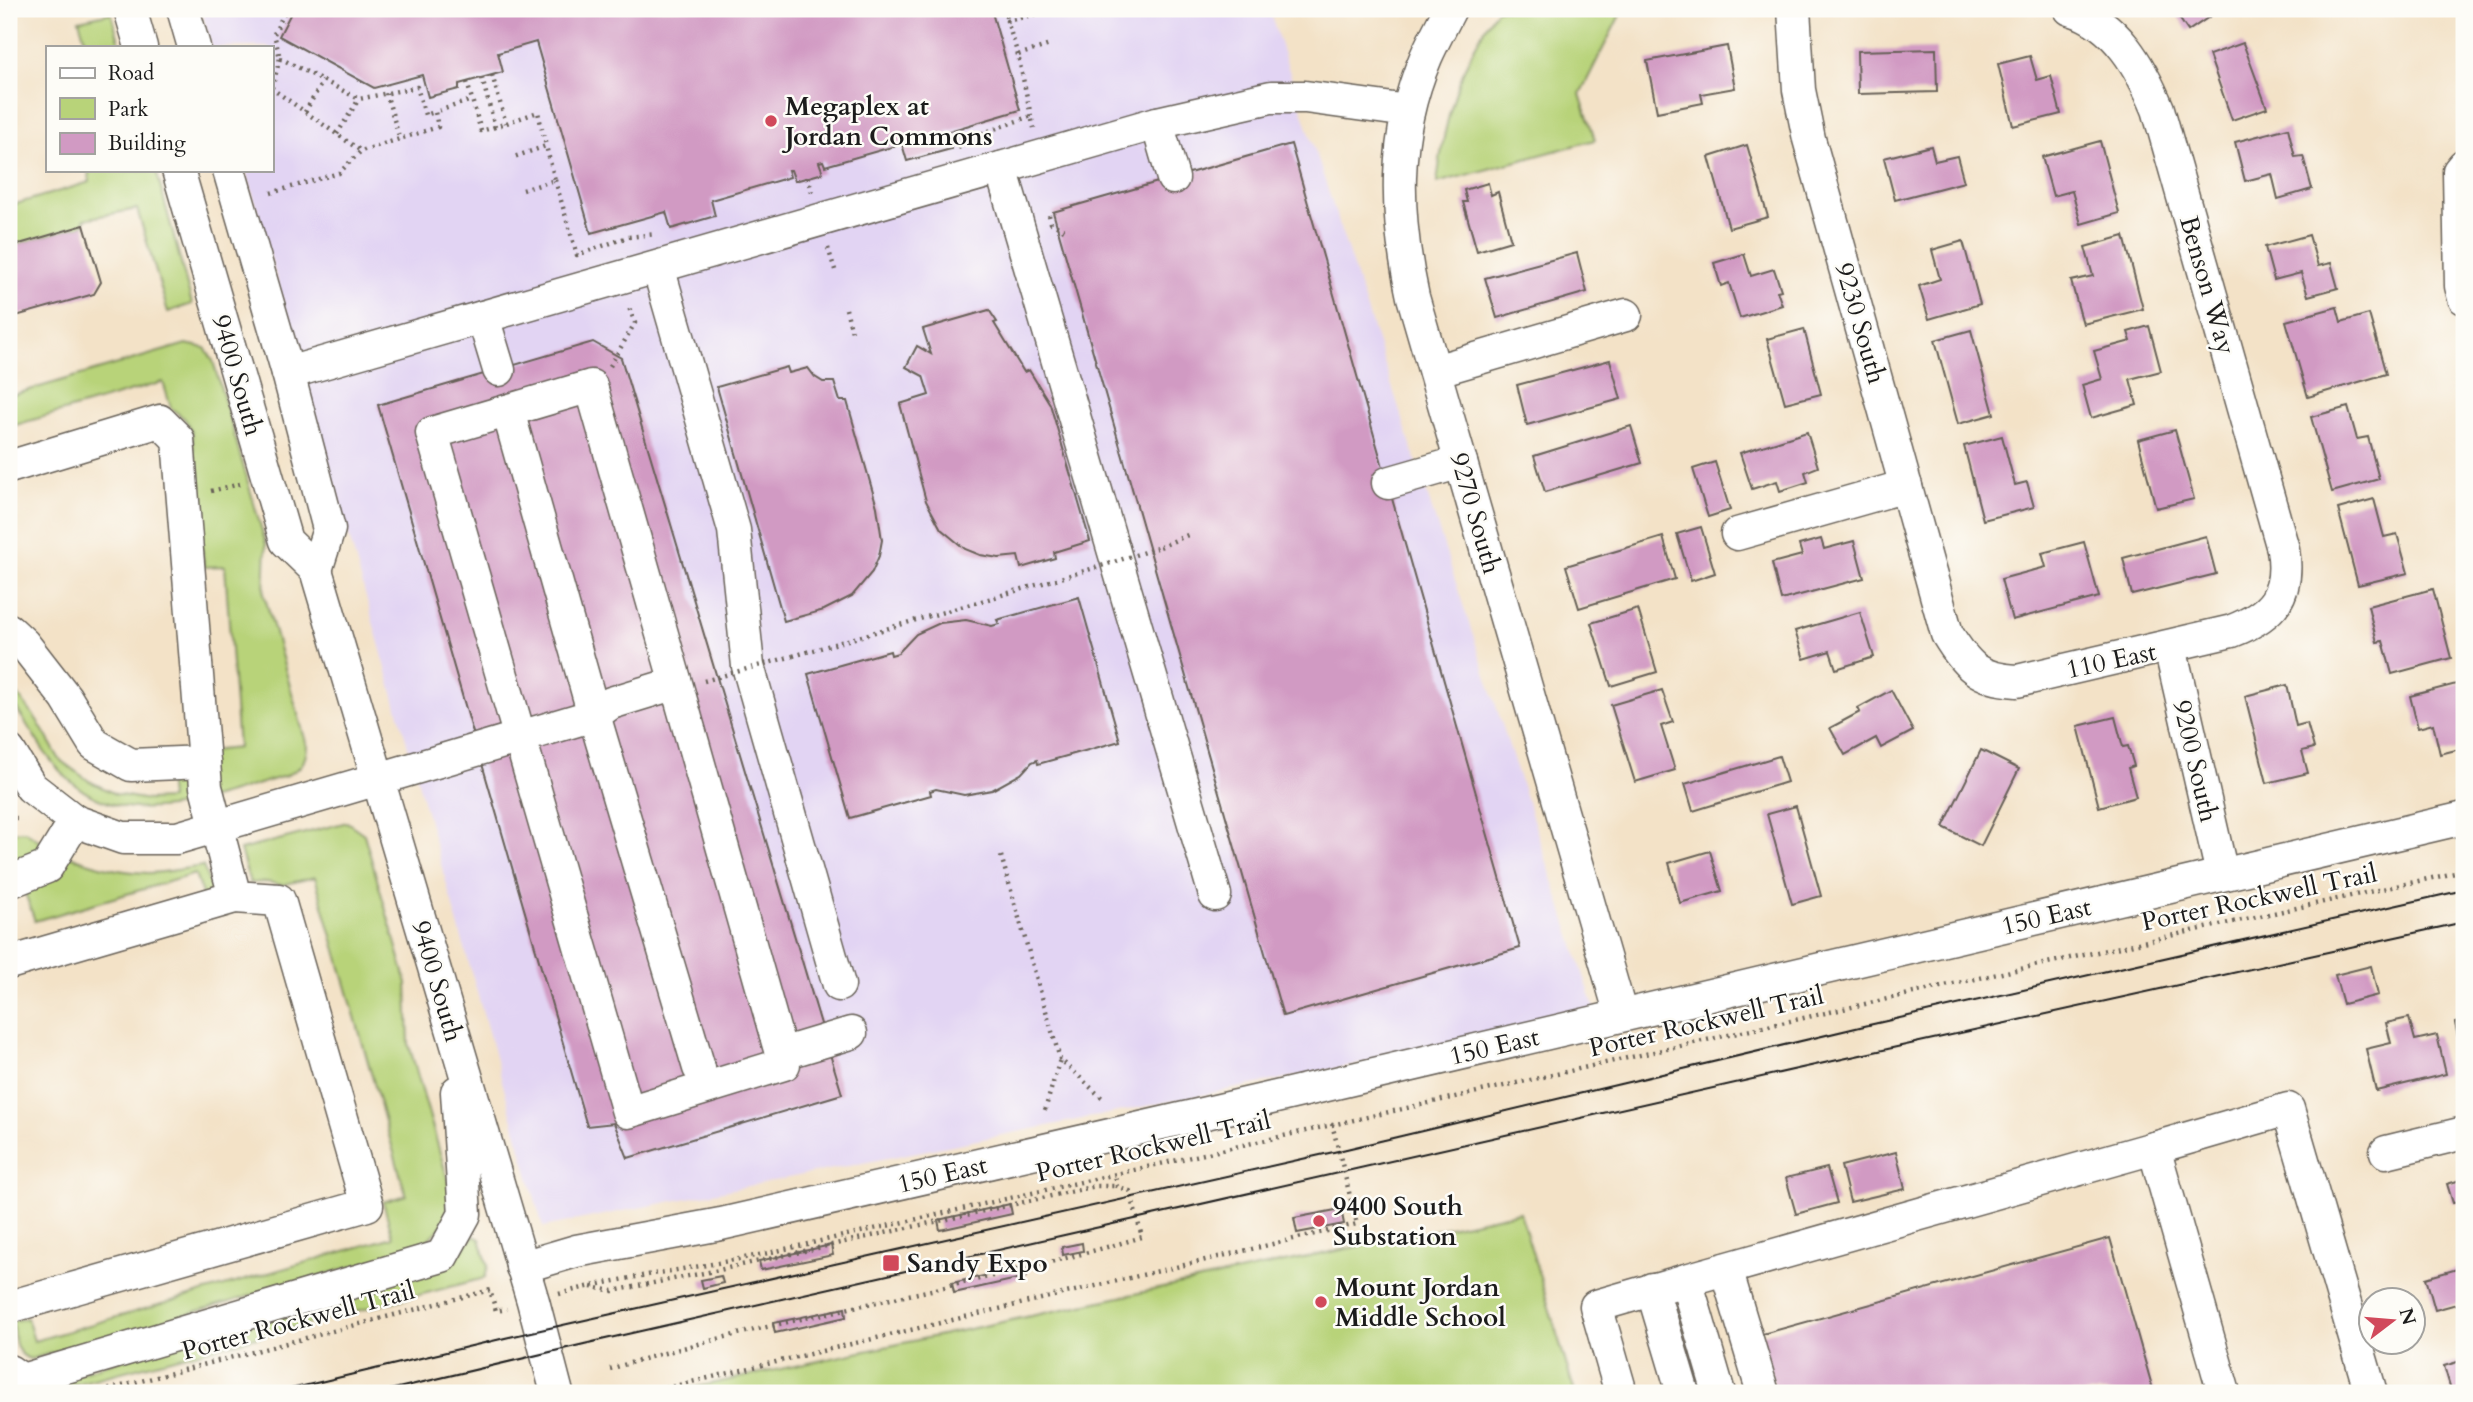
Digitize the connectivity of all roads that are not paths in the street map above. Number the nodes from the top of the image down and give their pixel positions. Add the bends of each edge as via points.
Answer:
1 (130, 9) edge
2 (183, 9) edge
3 (1450, 9) edge
4 (1794, 9) edge
5 (2070, 9) edge
6 (141, 46) edge
7 (194, 46) edge
8 (1408, 111) junction
9 (1157, 123) junction
10 (2464, 165) edge
11 (1001, 168) junction
12 (179, 172) edge
13 (230, 172) edge
14 (1172, 178) dead end
15 (658, 267) junction
16 (2464, 298) edge
17 (1626, 315) dead end
18 (483, 317) junction
19 (499, 370) dead end
20 (1435, 371) junction
21 (288, 373) junction
22 (508, 411) junction
23 (1461, 462) junction
24 (9, 467) edge
25 (1388, 483) dead end
26 (1906, 486) junction
27 (1737, 534) dead end
28 (316, 570) junction
29 (2279, 595) joint
30 (9, 630) edge
31 (1947, 634) joint
32 (2170, 647) junction
33 (690, 682) junction
34 (594, 715) junction
35 (519, 737) junction
36 (9, 751) edge
37 (204, 762) junction
38 (379, 778) junction
39 (2464, 818) edge
40 (75, 821) junction
41 (217, 825) junction
42 (2222, 874) junction
43 (9, 882) edge
44 (1215, 895) dead end
45 (235, 897) junction
46 (9, 963) edge
47 (839, 985) dead end
48 (1621, 1015) junction
49 (453, 1031) junction
50 (851, 1033) dead end
51 (781, 1054) junction
52 (699, 1068) dead end
53 (2464, 1133) edge
54 (2154, 1148) junction
55 (2386, 1152) dead end
56 (522, 1267) junction
57 (1726, 1269) junction
58 (1686, 1280) junction
59 (1652, 1289) junction
60 (9, 1307) edge
61 (9, 1371) edge
62 (557, 1393) edge
63 (1621, 1393) edge
64 (1683, 1393) edge
65 (1719, 1393) edge
66 (1763, 1393) edge
67 (2224, 1393) edge
68 (2371, 1393) edge

1 - 6 street
2 - 7 street
3 - 8 street, 9270 South via 1426,58
4 - 26 street, 9230 South via 1799,90 1810,139
5 - 29 street, Benson Way via 2109,31 2131,53 2158,109 2283,549 2285,581
8 - 9 street via 1271,97
8 - 20 street, 9270 South via 1398,204 1413,297
9 - 11 street
9 - 14 street
10 - 16 street via 2459,171
11 - 15 street
11 - 44 street
12 - 28 street, 9400 South via 286,541
13 - 21 street, 9400 South
15 - 18 street
15 - 47 street via 734,530 748,666
17 - 20 street
18 - 19 street
18 - 21 street
20 - 23 street, 9270 South
21 - 28 street, 9400 South via 329,529
22 - 33 street via 591,386
22 - 34 street
22 - 35 street via 432,433
23 - 25 street
23 - 48 street, 9270 South
24 - 37 street via 160,422 178,439
26 - 27 street
26 - 31 street, 9230 South
28 - 38 street, 9400 South
29 - 32 street, 110 East via 2269,611 2253,623
30 - 37 street via 66,698 94,744 131,765
31 - 32 street, 110 East via 1978,673 1998,680 2017,681
32 - 42 street, 9200 South
33 - 34 street via 611,703
33 - 51 street
34 - 35 street
34 - 52 street
35 - 38 street
35 - 51 street via 628,1112 784,1063
36 - 40 street via 31,787
37 - 41 street
38 - 41 street
38 - 49 street, 9400 South
39 - 42 street, 150 East
40 - 41 street via 123,838 177,838
40 - 43 street via 47,867
41 - 45 street
42 - 48 street, 150 East
45 - 46 street
45 - 60 street via 279,900 367,1205
48 - 56 street, 150 East via 721,1224 576,1251
49 - 56 street, 9400 South
49 - 61 street via 466,1214 442,1256 22,1380
50 - 51 street
53 - 55 street
54 - 57 street
54 - 67 street
54 - 68 street via 2288,1109
56 - 62 street, 9400 South
57 - 58 street
57 - 66 street
58 - 59 street
58 - 65 street
59 - 63 street via 1596,1306
59 - 64 street

